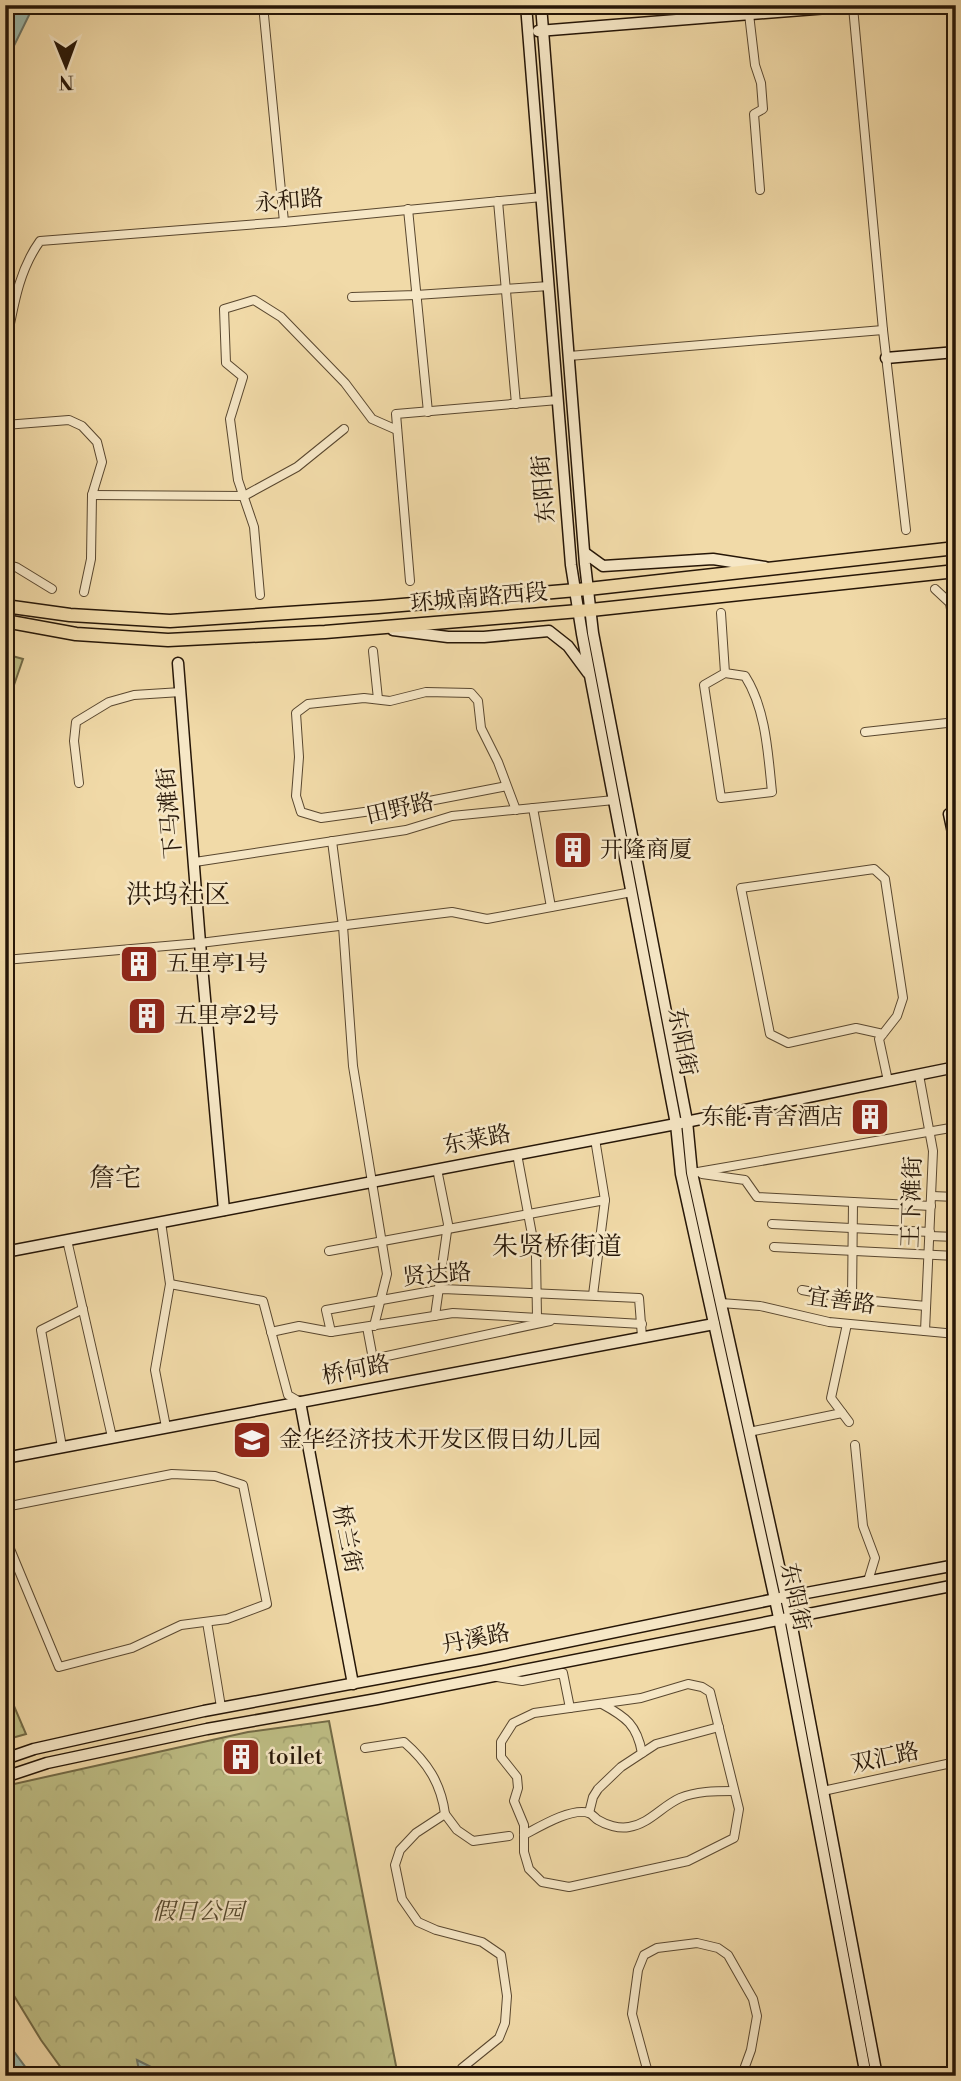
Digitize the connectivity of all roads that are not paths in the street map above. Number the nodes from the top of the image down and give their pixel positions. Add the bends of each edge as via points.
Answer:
1 (263, 5) edge
2 (526, 5) edge
3 (541, 5) edge
4 (866, 5) edge
5 (853, 7) edge
6 (753, 11) edge
7 (544, 31) junction
8 (528, 32) junction
9 (760, 190) dead end
10 (542, 197) junction
11 (498, 201) junction
12 (408, 209) junction
13 (284, 222) junction
14 (549, 285) junction
15 (506, 288) junction
16 (416, 295) junction
17 (352, 297) dead end
18 (883, 330) junction
19 (5, 349) edge
20 (956, 352) edge
21 (569, 356) junction
22 (886, 358) junction
23 (558, 400) junction
24 (516, 404) junction
25 (428, 412) junction
26 (5, 425) edge
27 (344, 429) dead end
28 (397, 430) junction
29 (92, 495) junction
30 (244, 496) junction
31 (906, 530) dead end
32 (956, 548) edge
33 (585, 553) junction
34 (5, 564) edge
35 (775, 568) junction
36 (956, 571) edge
37 (410, 580) dead end
38 (52, 589) dead end
39 (575, 589) junction
40 (588, 589) junction
41 (935, 589) dead end
42 (84, 592) dead end
43 (260, 595) dead end
44 (5, 606) edge
45 (585, 611) junction
46 (720, 613) dead end
47 (5, 621) edge
48 (373, 628) junction
49 (956, 640) edge
50 (373, 651) dead end
51 (178, 663) dead end
52 (725, 673) junction
53 (590, 677) junction
54 (181, 692) junction
55 (378, 699) junction
56 (956, 722) edge
57 (865, 732) dead end
58 (79, 783) dead end
59 (507, 786) junction
60 (614, 800) junction
61 (533, 808) junction
62 (516, 810) junction
63 (949, 814) dead end
64 (332, 841) junction
65 (956, 846) edge
66 (195, 862) junction
67 (632, 892) junction
68 (551, 907) junction
69 (343, 926) junction
70 (200, 943) junction
71 (5, 960) edge
72 (883, 1034) junction
73 (956, 1068) edge
74 (919, 1075) junction
75 (888, 1081) junction
76 (682, 1122) junction
77 (956, 1127) edge
78 (931, 1132) junction
79 (595, 1139) junction
80 (517, 1154) junction
81 (437, 1169) junction
82 (692, 1173) junction
83 (373, 1181) junction
84 (932, 1196) junction
85 (956, 1197) edge
86 (605, 1200) junction
87 (853, 1202) junction
88 (932, 1206) junction
89 (224, 1210) junction
90 (528, 1215) junction
91 (161, 1222) junction
92 (772, 1224) dead end
93 (852, 1228) junction
94 (447, 1230) junction
95 (930, 1234) junction
96 (956, 1237) edge
97 (67, 1240) junction
98 (382, 1242) junction
99 (774, 1247) dead end
100 (329, 1251) dead end
101 (853, 1251) junction
102 (5, 1252) edge
103 (929, 1256) junction
104 (956, 1256) edge
105 (170, 1284) junction
106 (437, 1290) junction
107 (802, 1290) dead end
108 (537, 1293) junction
109 (593, 1295) junction
110 (852, 1299) junction
111 (380, 1300) junction
112 (721, 1303) junction
113 (926, 1306) junction
114 (83, 1309) junction
115 (435, 1316) junction
116 (537, 1317) junction
117 (562, 1318) junction
118 (642, 1324) junction
119 (714, 1324) junction
120 (847, 1324) junction
121 (371, 1326) junction
122 (925, 1331) junction
123 (271, 1332) junction
124 (331, 1332) junction
125 (956, 1334) edge
126 (642, 1337) junction
127 (300, 1402) junction
128 (842, 1413) junction
129 (849, 1422) dead end
130 (166, 1427) junction
131 (749, 1432) junction
132 (112, 1437) junction
133 (855, 1446) dead end
134 (62, 1447) junction
135 (5, 1458) edge
136 (5, 1507) edge
137 (5, 1537) edge
138 (956, 1565) edge
139 (868, 1581) junction
140 (955, 1588) edge
141 (780, 1598) junction
142 (784, 1617) junction
143 (207, 1622) junction
144 (491, 1676) junction
145 (353, 1684) junction
146 (601, 1703) junction
147 (222, 1707) junction
148 (570, 1708) junction
149 (719, 1727) junction
150 (365, 1748) dead end
151 (642, 1753) junction
152 (5, 1759) edge
153 (956, 1762) edge
154 (5, 1777) edge
155 (733, 1791) junction
156 (823, 1791) junction
157 (589, 1813) junction
158 (445, 1814) junction
159 (524, 1835) junction
160 (509, 1836) dead end
161 (458, 2076) edge
162 (653, 2076) edge
163 (737, 2076) edge
164 (866, 2076) edge
165 (877, 2076) edge

1 - 13 street
2 - 8 main road, 东阳街
3 - 7 main road, 东阳街
4 - 5 main road
5 - 6 main road
5 - 18 street
6 - 7 main road
6 - 9 street via 763,109 754,114
7 - 8 main road
7 - 21 main road, 东阳街
8 - 10 main road, 东阳街
10 - 11 street, 永和路
10 - 14 main road, 东阳街
11 - 12 street, 永和路
11 - 15 street
12 - 13 street, 永和路
12 - 16 street
13 - 19 street, 永和路 via 40,241 19,283
14 - 15 street
14 - 23 main road, 东阳街
15 - 16 street
15 - 24 street
16 - 17 street
16 - 25 street
18 - 21 street
18 - 22 street
20 - 22 main road
21 - 33 main road, 东阳街
22 - 31 street
23 - 24 street
23 - 39 main road, 东阳街
24 - 25 street
25 - 28 street via 396,414
26 - 29 street via 69,420 82,426 97,442 102,463
27 - 30 street via 297,467
28 - 30 street via 372,419 345,383 281,317 254,300 224,309 226,363 243,377 230,419
28 - 37 street
29 - 30 street
29 - 42 street via 91,559
30 - 43 street via 254,527
32 - 35 main road, 环城南路西段
33 - 35 main road via 603,566 713,559
33 - 40 main road, 东阳街
34 - 38 street
35 - 40 main road, 环城南路西段
36 - 45 main road, 环城南路西段
39 - 40 main road, 环城南路西段
39 - 44 main road, 环城南路西段 via 170,621
39 - 45 main road, 东阳街
40 - 45 main road, 东阳街
41 - 49 street via 950,603
45 - 48 main road, 环城南路西段
45 - 53 main road, 东阳街
45 - 76 main road, 东阳街 via 593,633
46 - 52 street
47 - 48 main road, 环城南路西段 via 76,634 168,640
48 - 53 main road via 448,637 549,631 568,646
50 - 55 street
51 - 54 main road, 下马滩街
52 - 52 street via 704,685 721,798 772,792 755,692 745,676
53 - 60 main road, 东阳街
54 - 58 street via 109,702 76,722
54 - 66 main road, 下马滩街
55 - 59 street via 390,701 426,692 471,693 478,701 481,728
55 - 59 street via 308,704 296,713 296,796 301,812 321,818
56 - 57 street
59 - 62 street
60 - 61 street, 田野路
60 - 67 main road, 东阳街
61 - 62 street, 田野路
61 - 68 street
62 - 64 street, 田野路 via 452,816 406,830
63 - 65 main road
64 - 66 street, 田野路
64 - 69 street
66 - 70 main road, 下马滩街
67 - 68 street
67 - 76 main road, 东阳街
68 - 69 street via 487,919 452,912
69 - 70 street
69 - 83 street via 353,1066
70 - 71 street
70 - 89 main road, 下马滩街
72 - 72 street via 903,998 885,879 874,869 741,888 770,1034 788,1043 856,1028
72 - 75 street via 879,1039
73 - 74 main road, 东莱路
74 - 75 main road, 东莱路
74 - 78 street, 王下滩街
75 - 76 main road, 东莱路
76 - 79 main road, 东莱路
76 - 82 main road, 东阳街
76 - 119 main road, 东阳街 via 681,1174
77 - 78 street
78 - 82 street
78 - 84 street, 王下滩街
79 - 80 main road, 东莱路
79 - 86 street
80 - 81 main road, 东莱路
80 - 90 street
81 - 83 main road, 东莱路
81 - 94 street
82 - 87 street via 745,1180 757,1197
82 - 112 main road, 东阳街
83 - 89 main road, 东莱路
83 - 98 street
84 - 85 street
84 - 88 street, 王下滩街
86 - 90 street
86 - 109 street
87 - 88 street
87 - 93 street
88 - 95 street, 王下滩街
89 - 91 main road, 东莱路
90 - 94 street
90 - 108 street
91 - 97 main road, 东莱路
91 - 105 street
92 - 93 street
93 - 95 street
93 - 101 street
94 - 98 street
94 - 106 street
95 - 96 street
95 - 103 street, 王下滩街
97 - 102 main road, 东莱路
97 - 114 street
98 - 100 street
98 - 111 street via 387,1274
99 - 101 street
101 - 103 street
101 - 110 street
103 - 104 street
103 - 113 street, 王下滩街
105 - 123 street via 263,1301
105 - 130 street via 155,1370
106 - 108 street, 贤达路
106 - 111 street, 贤达路
106 - 115 street
107 - 110 street
108 - 109 street, 贤达路
108 - 116 street
109 - 118 street, 贤达路 via 639,1298
110 - 113 street
111 - 121 street
111 - 124 street, 贤达路 via 326,1310
112 - 120 street, 宜善路 via 761,1306
112 - 131 main road, 东阳街
113 - 122 street, 王下滩街
114 - 132 street
114 - 134 street via 41,1330
115 - 116 street
115 - 121 street
116 - 117 street
117 - 118 street
117 - 121 street via 373,1359
118 - 126 street, 贤达路
119 - 126 main road, 桥何路
119 - 141 main road, 东阳街
120 - 122 street, 宜善路
120 - 128 street via 831,1398
121 - 124 street
122 - 125 street, 宜善路
123 - 124 street via 299,1326
123 - 127 street via 288,1395
126 - 127 main road, 桥何路
127 - 130 main road, 桥何路
127 - 145 main road, 桥兰街
128 - 129 street
128 - 131 street
130 - 132 main road, 桥何路
131 - 141 main road, 东阳街
132 - 134 main road, 桥何路
133 - 139 street via 863,1526 875,1558
134 - 135 main road, 桥何路
136 - 143 street via 172,1474 215,1476 243,1485 267,1604
137 - 143 street via 59,1667 132,1648 181,1625
138 - 139 main road, 丹溪路
139 - 141 main road, 丹溪路
140 - 142 main road, 丹溪路
141 - 142 main road, 东阳街
141 - 145 main road, 丹溪路
142 - 144 main road, 丹溪路
142 - 156 main road, 东阳街
142 - 164 main road, 东阳街
143 - 147 street
144 - 148 street via 522,1681 563,1673
144 - 154 main road, 丹溪路 via 207,1729 47,1763
145 - 147 main road, 丹溪路
146 - 148 street
146 - 149 street via 641,1698 688,1684 710,1692
146 - 151 street via 635,1728
147 - 152 main road, 丹溪路
148 - 159 street via 534,1713 513,1723 500,1742 501,1757 517,1777 514,1801
149 - 151 street via 656,1744
149 - 155 street
150 - 158 street via 404,1742 434,1775
151 - 157 street via 598,1788
153 - 156 street, 双汇路
155 - 157 street via 680,1798 633,1827 600,1822
155 - 159 street via 739,1809 734,1838 688,1861 569,1888 542,1882 529,1869
156 - 165 main road, 东阳街
157 - 159 street via 549,1821
158 - 160 street via 473,1841
158 - 161 street via 400,1850 395,1865 402,1899 418,1922 482,1942 501,1955 507,1996 499,2038
162 - 163 street via 632,2014 638,1969 644,1955 657,1948 697,1943 728,1955 752,1998 757,2016 751,2050

